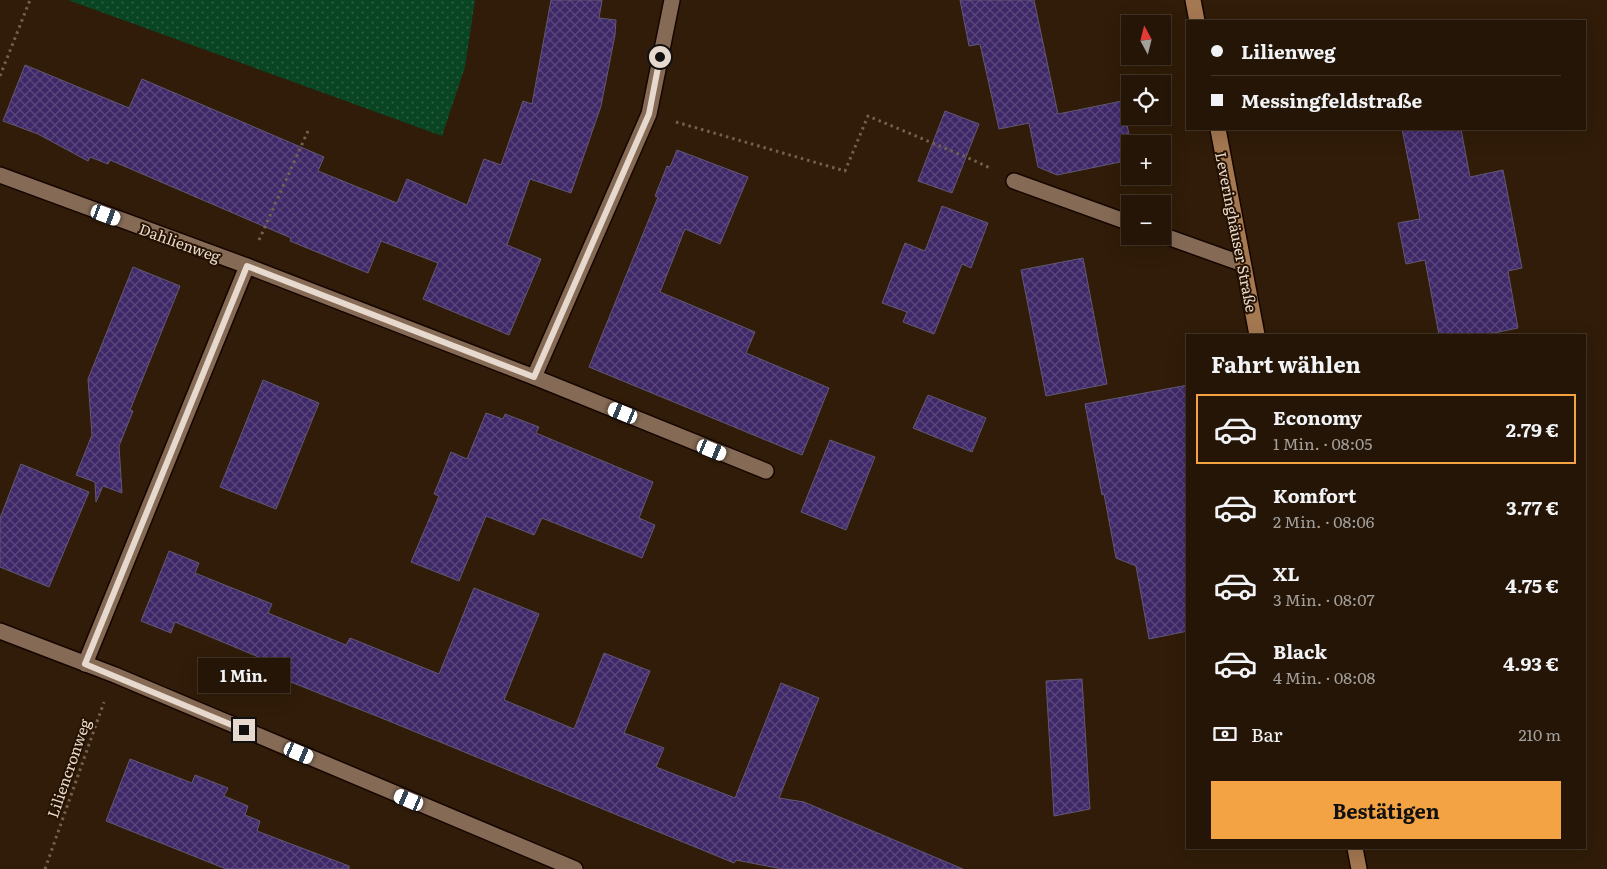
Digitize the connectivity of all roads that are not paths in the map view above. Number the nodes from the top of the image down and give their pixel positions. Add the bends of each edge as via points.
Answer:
1 (672, 0) edge
2 (1193, 0) edge
3 (1197, 20) edge
4 (1218, 130) edge
5 (0, 175) edge
6 (1014, 181) road end
7 (1121, 220) edge
8 (1171, 238) edge
9 (1244, 264) junction
10 (247, 266) junction
11 (1257, 334) edge
12 (534, 377) junction
13 (766, 471) dead end
14 (0, 630) edge
15 (85, 664) junction
16 (1355, 849) edge
17 (575, 869) edge
18 (1359, 869) edge

1 - 12 street via 649,114
2 - 3 main road
4 - 9 main road, Leveringhäuser Straße
5 - 10 street, Dahlienweg
6 - 7 street
8 - 9 street
9 - 11 main road, Leveringhäuser Straße
10 - 12 street, Dahlienweg
10 - 15 street
12 - 13 street, Dahlienweg
14 - 15 street
15 - 17 street
16 - 18 main road

